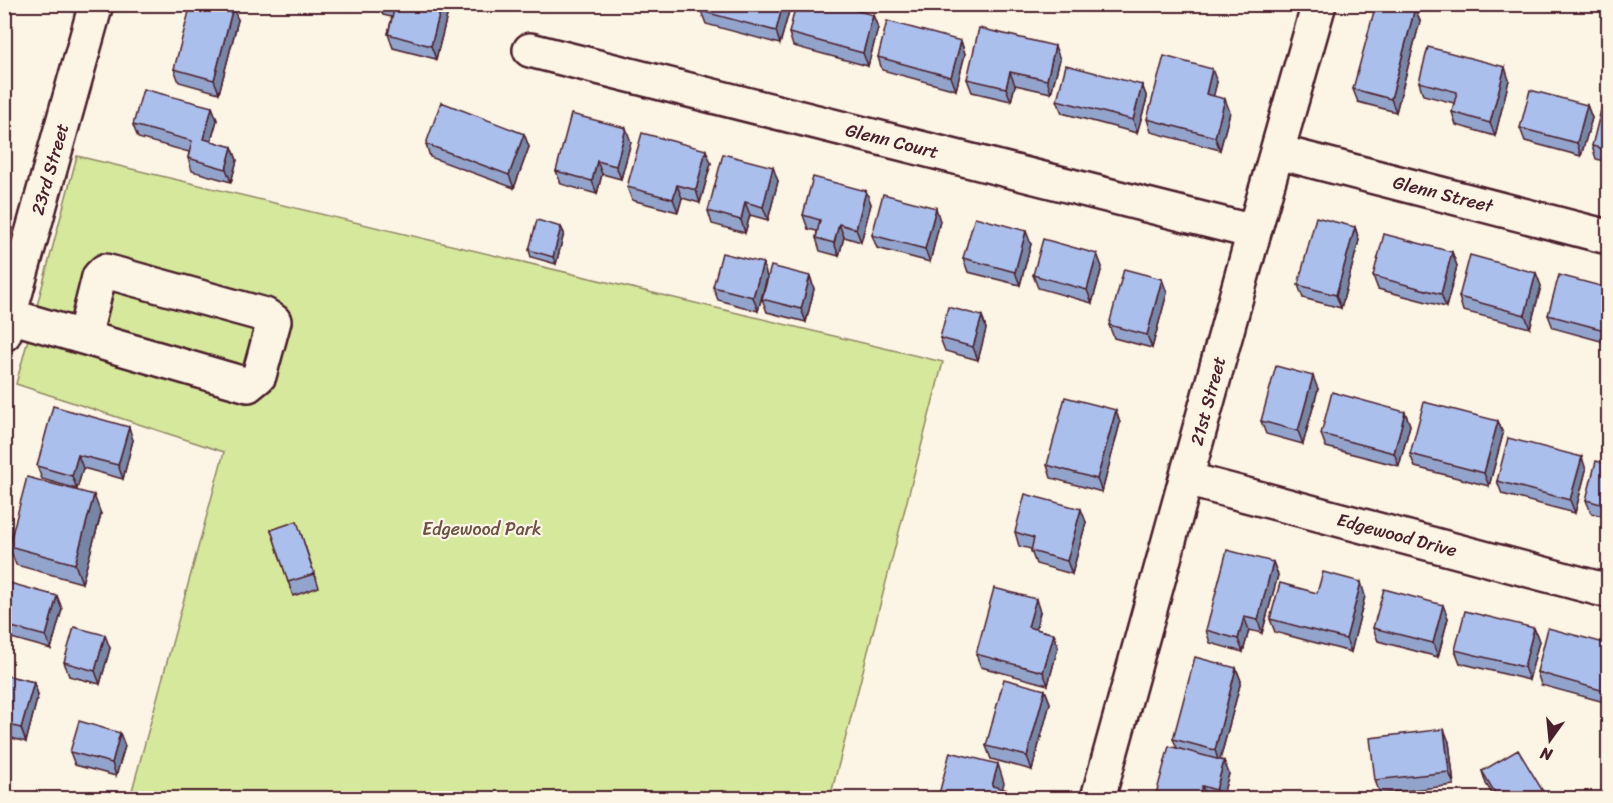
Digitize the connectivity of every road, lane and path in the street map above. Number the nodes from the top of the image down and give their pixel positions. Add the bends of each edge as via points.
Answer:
1 (96, 4) edge
2 (1319, 4) edge
3 (530, 50) dead end
4 (1278, 152) junction
5 (1254, 232) junction
6 (1608, 237) edge
7 (7, 325) edge
8 (84, 337) junction
9 (1186, 479) junction
10 (1608, 591) edge
11 (1098, 798) edge

1 - 7 street, 23rd Street
2 - 4 street, 21st Street
3 - 5 street, Glenn Court
4 - 5 street, 21st Street
4 - 6 street, Glenn Street
5 - 9 street, 21st Street
7 - 8 street
8 - 8 street via 248,385 259,376 274,321 265,315 105,271 99,278
9 - 10 street, Edgewood Drive
9 - 11 street, 21st Street

